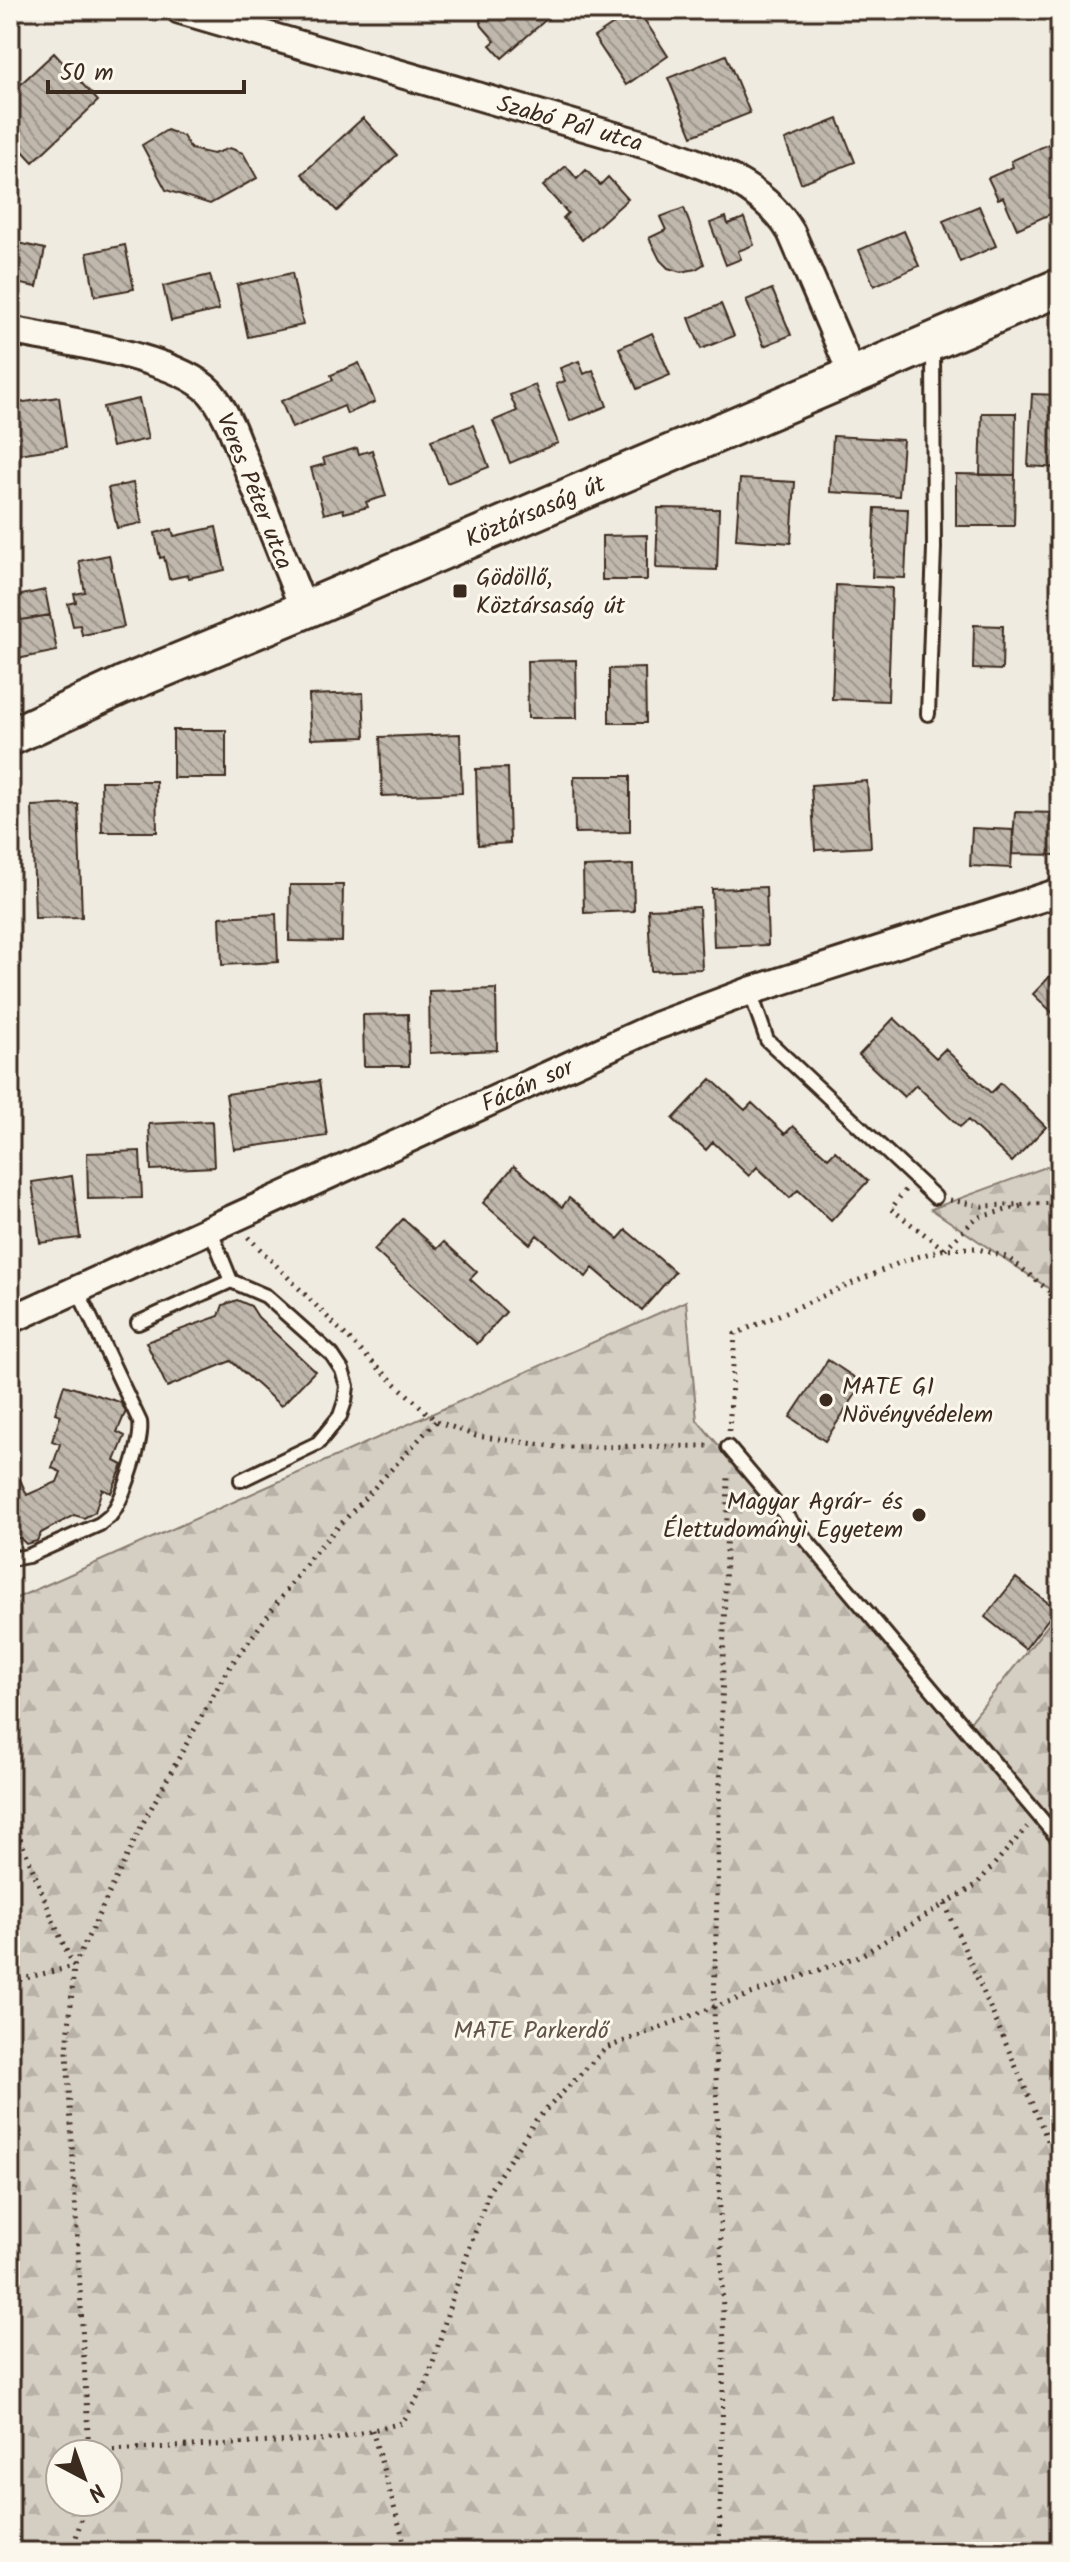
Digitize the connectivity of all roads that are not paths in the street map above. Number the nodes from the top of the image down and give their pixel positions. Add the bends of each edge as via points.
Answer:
1 (180, 10) edge
2 (1060, 287) edge
3 (10, 330) edge
4 (933, 340) junction
5 (852, 374) junction
6 (304, 610) junction
7 (928, 714) dead end
8 (10, 737) edge
9 (1060, 892) edge
10 (750, 991) junction
11 (935, 1197) road end
12 (220, 1224) junction
13 (231, 1281) junction
14 (77, 1289) junction
15 (10, 1320) edge
16 (138, 1323) dead end
17 (728, 1447) road end
18 (241, 1480) dead end
19 (10, 1555) edge
20 (1060, 1841) edge

1 - 5 street, Szabó Pál utca via 653,147 733,179 783,219
2 - 4 main road, Köztársaság út
3 - 6 street, Veres Péter utca via 173,368 209,392 232,429
4 - 5 main road, Köztársaság út
4 - 7 lane
5 - 6 main road, Köztársaság út
6 - 8 main road, Köztársaság út
9 - 10 street, Fácán sor
10 - 11 lane via 767,1040
10 - 12 street, Fácán sor via 656,1026
12 - 13 lane
12 - 14 street, Fácán sor
13 - 16 lane
13 - 18 lane via 266,1296 321,1345 342,1370 347,1386 340,1416 318,1443
14 - 15 street, Fácán sor
14 - 19 lane via 140,1422 139,1445 110,1516 28,1556
17 - 20 lane

